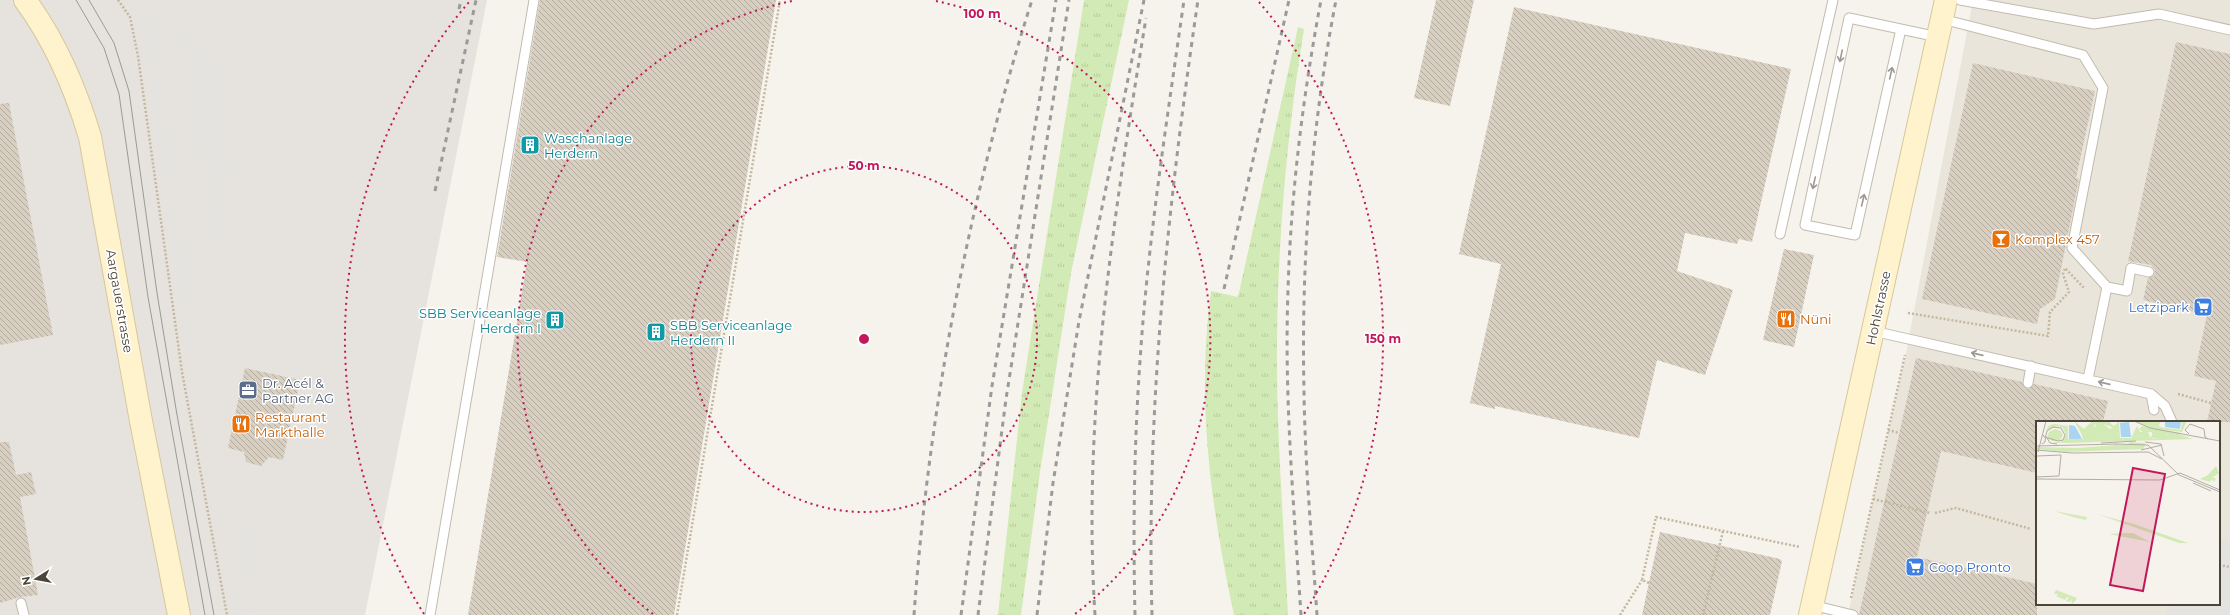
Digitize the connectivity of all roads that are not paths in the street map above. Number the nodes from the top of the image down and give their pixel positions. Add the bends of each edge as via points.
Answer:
1 (24, 0) edge
2 (534, 0) edge
3 (1833, 0) edge
4 (1960, 0) edge
5 (1942, 19) edge
6 (1901, 29) junction
7 (2230, 30) edge
8 (1780, 234) dead end
9 (2150, 272) dead end
10 (2107, 287) junction
11 (1873, 331) junction
12 (2031, 366) junction
13 (2088, 379) junction
14 (2028, 383) dead end
15 (2151, 394) junction
16 (2154, 410) dead end
17 (2172, 421) edge
18 (21, 603) dead end
19 (1811, 610) edge
20 (24, 615) edge
21 (179, 615) edge
22 (430, 615) edge
23 (1853, 615) edge

1 - 21 street, Aargauerstrasse via 41,22 63,61 90,137
2 - 22 lane
3 - 8 lane
4 - 7 lane via 2094,24 2158,14
5 - 6 lane
5 - 10 lane via 2083,55 2103,88 2072,248
5 - 11 street, Hohlstrasse
6 -> 6 lane via 1850,18 1805,225 1855,235
9 - 10 lane via 2131,268 2126,291
10 - 13 lane
12 -> 11 lane
11 - 19 street, Hohlstrasse
12 - 13 lane
12 - 14 lane
15 -> 13 lane
15 - 16 lane
15 - 17 lane via 2165,406
18 - 20 lane
19 - 23 lane

